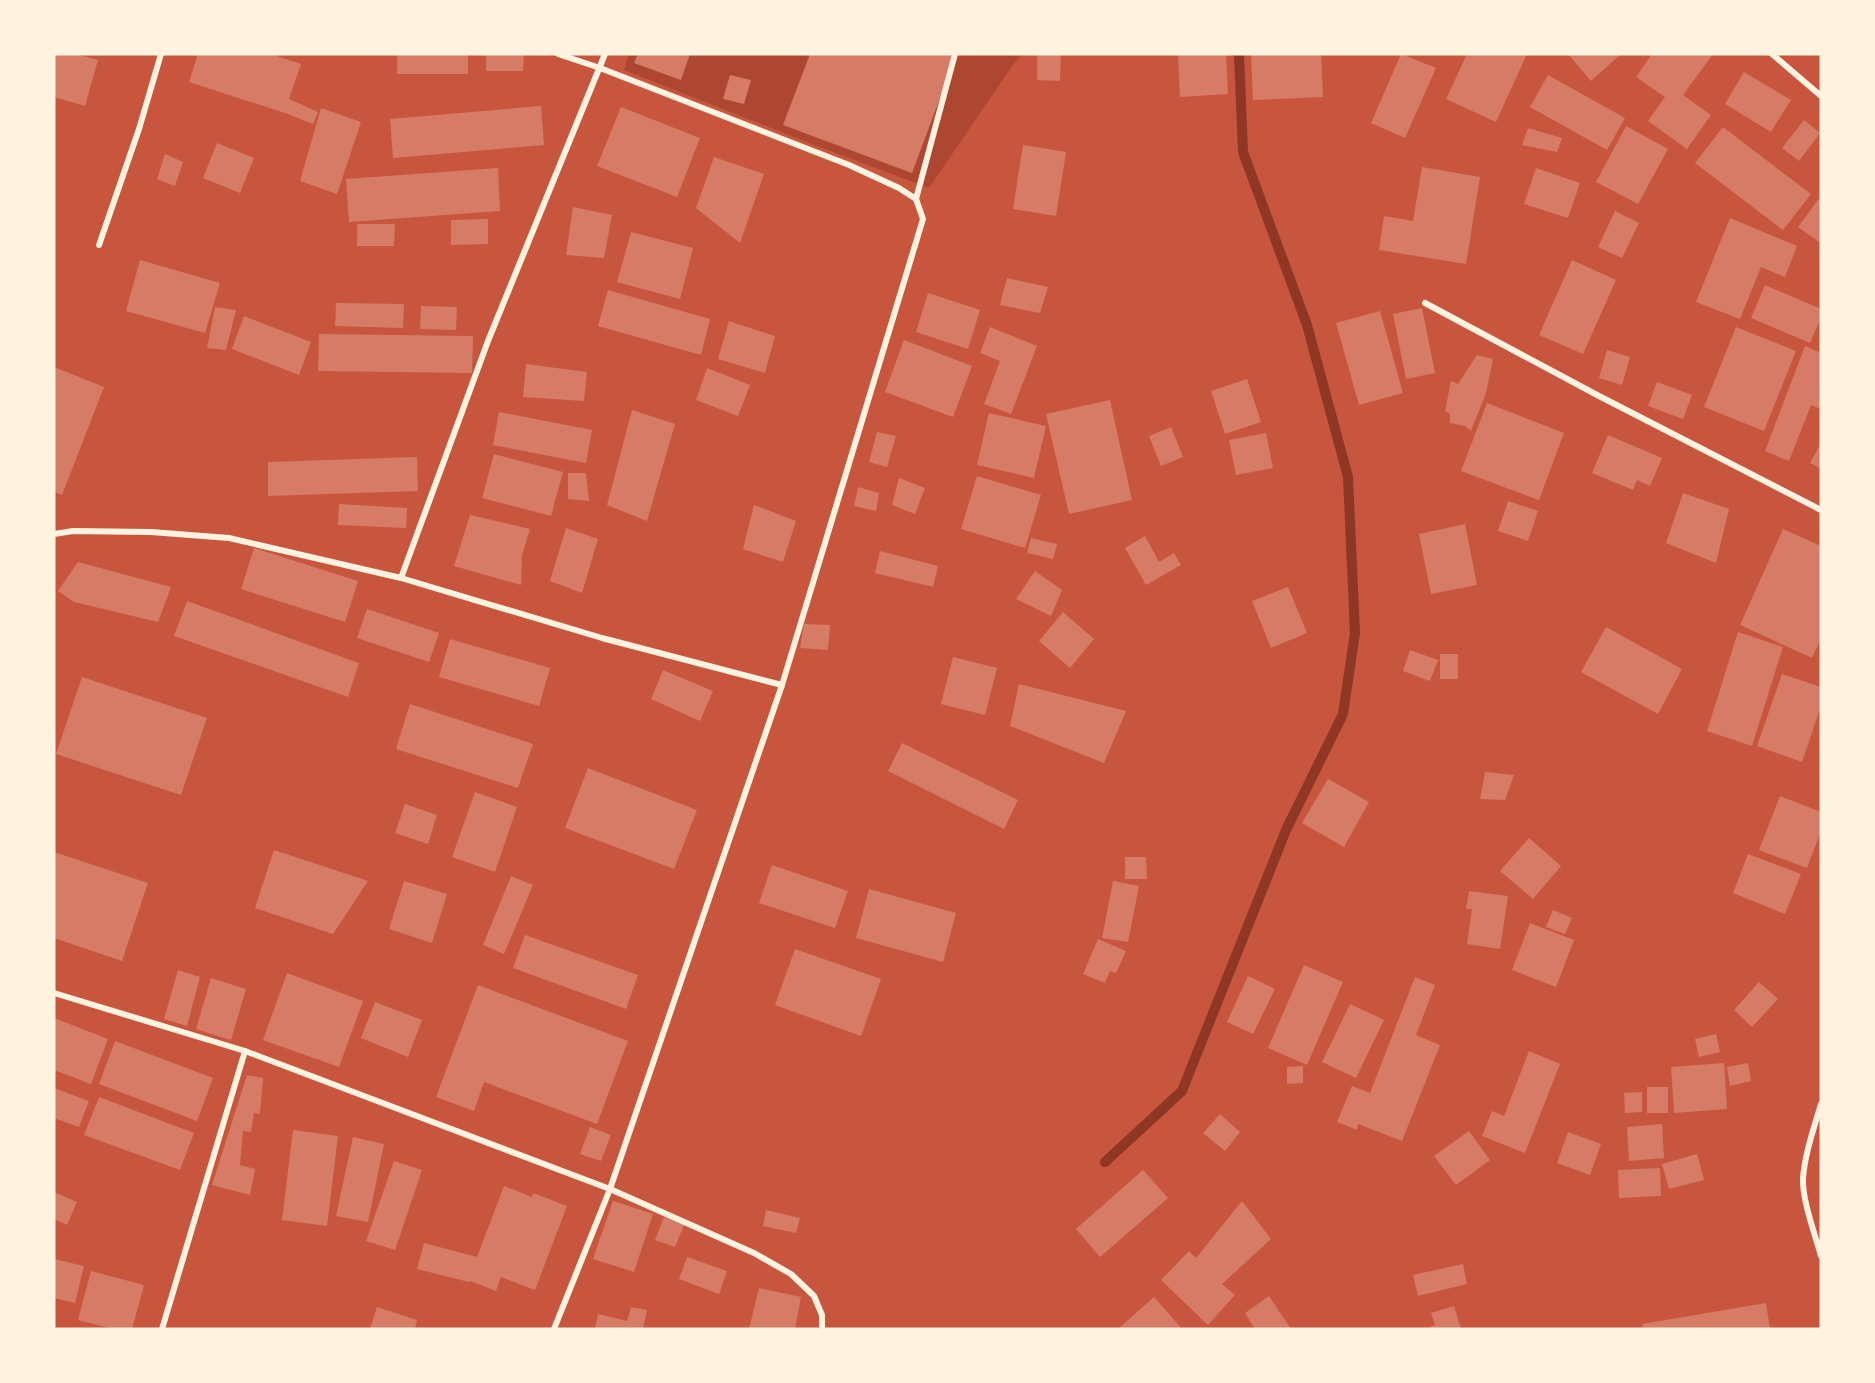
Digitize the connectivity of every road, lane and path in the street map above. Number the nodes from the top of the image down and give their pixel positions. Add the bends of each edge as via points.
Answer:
1 (161, 54) edge
2 (558, 54) edge
3 (605, 54) edge
4 (955, 54) edge
5 (1772, 54) edge
6 (600, 68) junction
7 (1821, 96) edge
8 (916, 199) junction
9 (99, 245) dead end
10 (1425, 303) dead end
11 (1821, 510) edge
12 (54, 534) edge
13 (401, 578) junction
14 (782, 685) junction
15 (54, 993) edge
16 (245, 1051) junction
17 (1821, 1104) edge
18 (610, 1189) junction
19 (1821, 1256) edge
20 (162, 1329) edge
21 (554, 1329) edge
22 (822, 1329) edge

1 - 9 street
2 - 6 street
3 - 6 street
4 - 8 street
5 - 7 street
6 - 8 street via 849,165
6 - 13 street via 488,341
8 - 14 street via 923,219
10 - 11 street
12 - 13 street via 151,532 229,538
13 - 14 street via 602,638
14 - 18 street
15 - 16 street
16 - 18 street
16 - 20 street
17 - 19 street via 1803,1180
18 - 21 street
18 - 22 street via 754,1253 791,1274 814,1296 822,1315

